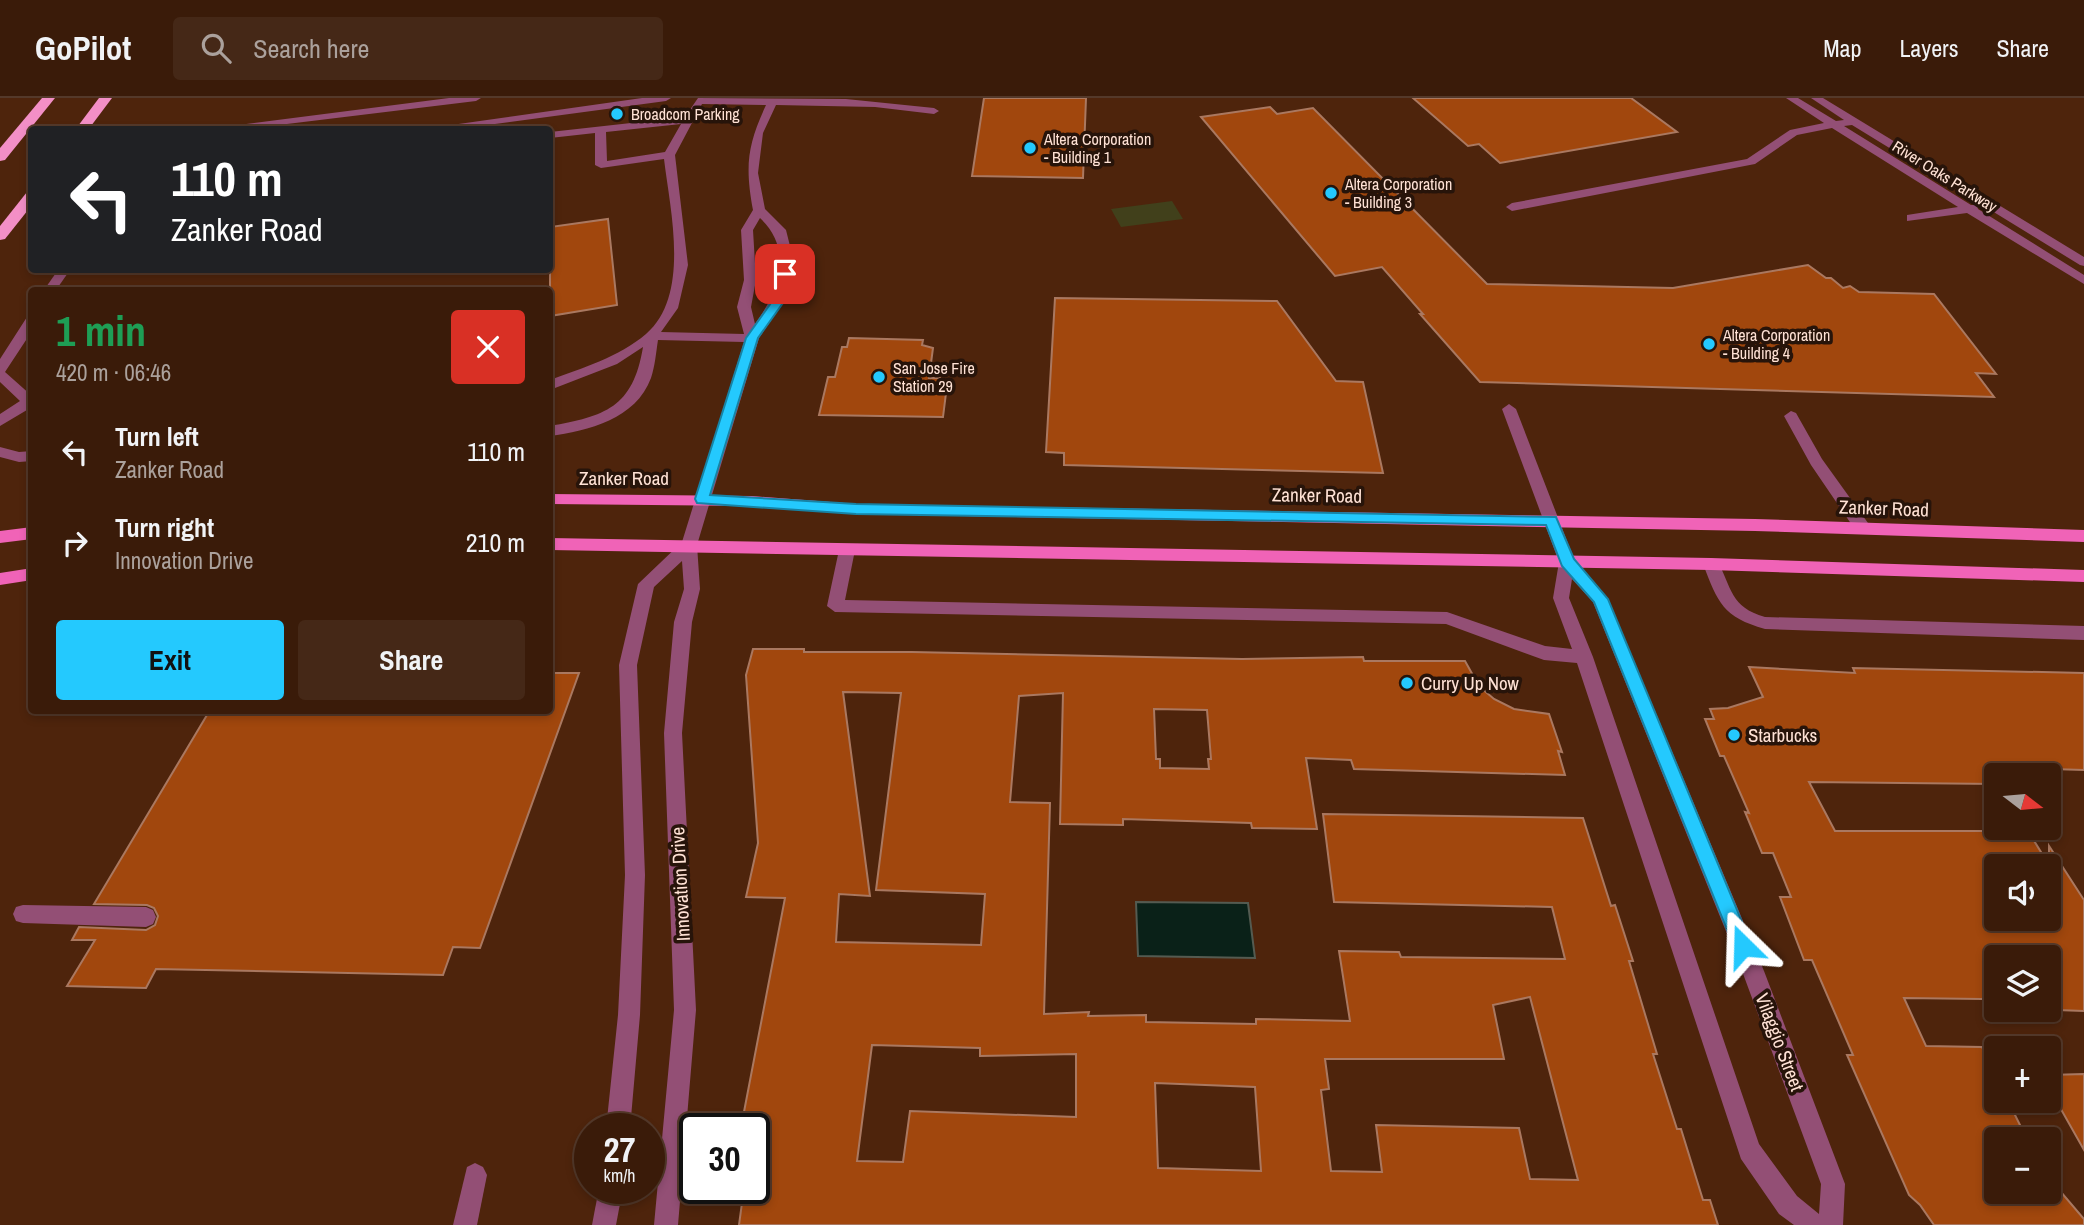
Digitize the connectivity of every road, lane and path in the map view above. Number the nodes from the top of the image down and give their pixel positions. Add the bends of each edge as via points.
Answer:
1 (49, 98) edge
2 (106, 98) edge
3 (476, 98) edge
4 (666, 98) edge
5 (1791, 98) edge
6 (1816, 98) edge
7 (700, 99) edge
8 (772, 100) edge
9 (689, 120) junction
10 (1853, 121) junction
11 (1833, 124) junction
12 (84, 126) edge
13 (239, 126) edge
14 (452, 126) edge
15 (600, 130) junction
16 (553, 135) edge
17 (668, 155) junction
18 (0, 157) edge
19 (28, 200) edge
20 (1990, 205) junction
21 (1512, 207) dead end
22 (1968, 209) junction
23 (759, 210) junction
24 (1911, 218) dead end
25 (0, 236) edge
26 (2084, 262) edge
27 (2084, 281) edge
28 (28, 326) edge
29 (652, 336) junction
30 (752, 338) junction
31 (0, 369) edge
32 (0, 375) edge
33 (553, 384) edge
34 (28, 398) edge
35 (28, 401) edge
36 (1509, 409) dead end
37 (1791, 416) dead end
38 (0, 421) edge
39 (553, 430) edge
40 (0, 452) edge
41 (28, 456) edge
42 (553, 499) edge
43 (702, 499) junction
44 (1551, 520) junction
45 (1862, 527) junction
46 (28, 534) edge
47 (2084, 536) edge
48 (0, 537) edge
49 (553, 544) edge
50 (689, 545) junction
51 (847, 550) junction
52 (1567, 562) junction
53 (1711, 564) junction
54 (28, 575) edge
55 (2084, 576) edge
56 (0, 579) edge
57 (2084, 634) edge
58 (1584, 657) junction
59 (23, 914) dead end
60 (146, 917) dead end
61 (620, 1113) edge
62 (475, 1175) dead end
63 (608, 1204) edge
64 (465, 1225) edge
65 (604, 1225) edge
66 (666, 1225) edge
67 (1813, 1225) edge
68 (1831, 1225) edge

1 - 18 highway
2 - 12 highway
3 - 13 street
4 - 14 street
5 - 11 street, River Oaks Parkway
6 - 10 street, River Oaks Parkway
7 - 8 street
7 - 9 street
8 - 8 street via 797,109 896,115 934,111 900,105
8 - 23 street via 754,151 752,173
9 - 15 street
9 - 17 street
10 - 11 street
10 - 20 street, River Oaks Parkway
11 - 21 street via 1794,132 1751,162
11 - 22 street, River Oaks Parkway
15 - 16 street
15 - 17 street via 601,164
17 - 29 street via 682,265 671,307
19 - 25 highway
20 - 22 street
20 - 26 street, River Oaks Parkway
22 - 24 street
22 - 27 street, River Oaks Parkway
23 - 30 street, Innovation Drive via 747,230 750,280 744,307
23 - 30 street, Innovation Drive via 780,230 785,274 779,300
28 - 31 street
29 - 30 street
29 - 33 street via 612,361
29 - 39 street via 643,380 633,398 590,422
30 - 43 street, Innovation Drive
32 - 34 street
35 - 38 street
36 - 44 street, Vilaggio Street
37 - 45 street
40 - 41 street
42 - 43 main road, Zanker Road
43 - 44 main road, Zanker Road via 856,509
43 - 50 street, Innovation Drive
44 - 45 main road, Zanker Road
44 - 52 street, Vilaggio Street
45 - 47 main road, Zanker Road
46 - 48 main road
49 - 50 main road
50 - 51 main road
50 - 61 street via 646,584 628,665 635,875
50 - 66 street, Innovation Drive via 692,589 683,622 673,733 685,1010
51 - 52 main road
51 - 58 street via 835,606 1447,618 1544,653
52 - 53 main road
52 - 58 street via 1561,598
52 - 68 street, Vilaggio Street via 1601,599 1753,971 1833,1184
53 - 55 main road
53 - 57 street via 1730,607 1744,618 1765,623
54 - 56 main road
58 - 67 street via 1749,1151 1788,1205
59 - 60 street
62 - 64 street
63 - 65 street

